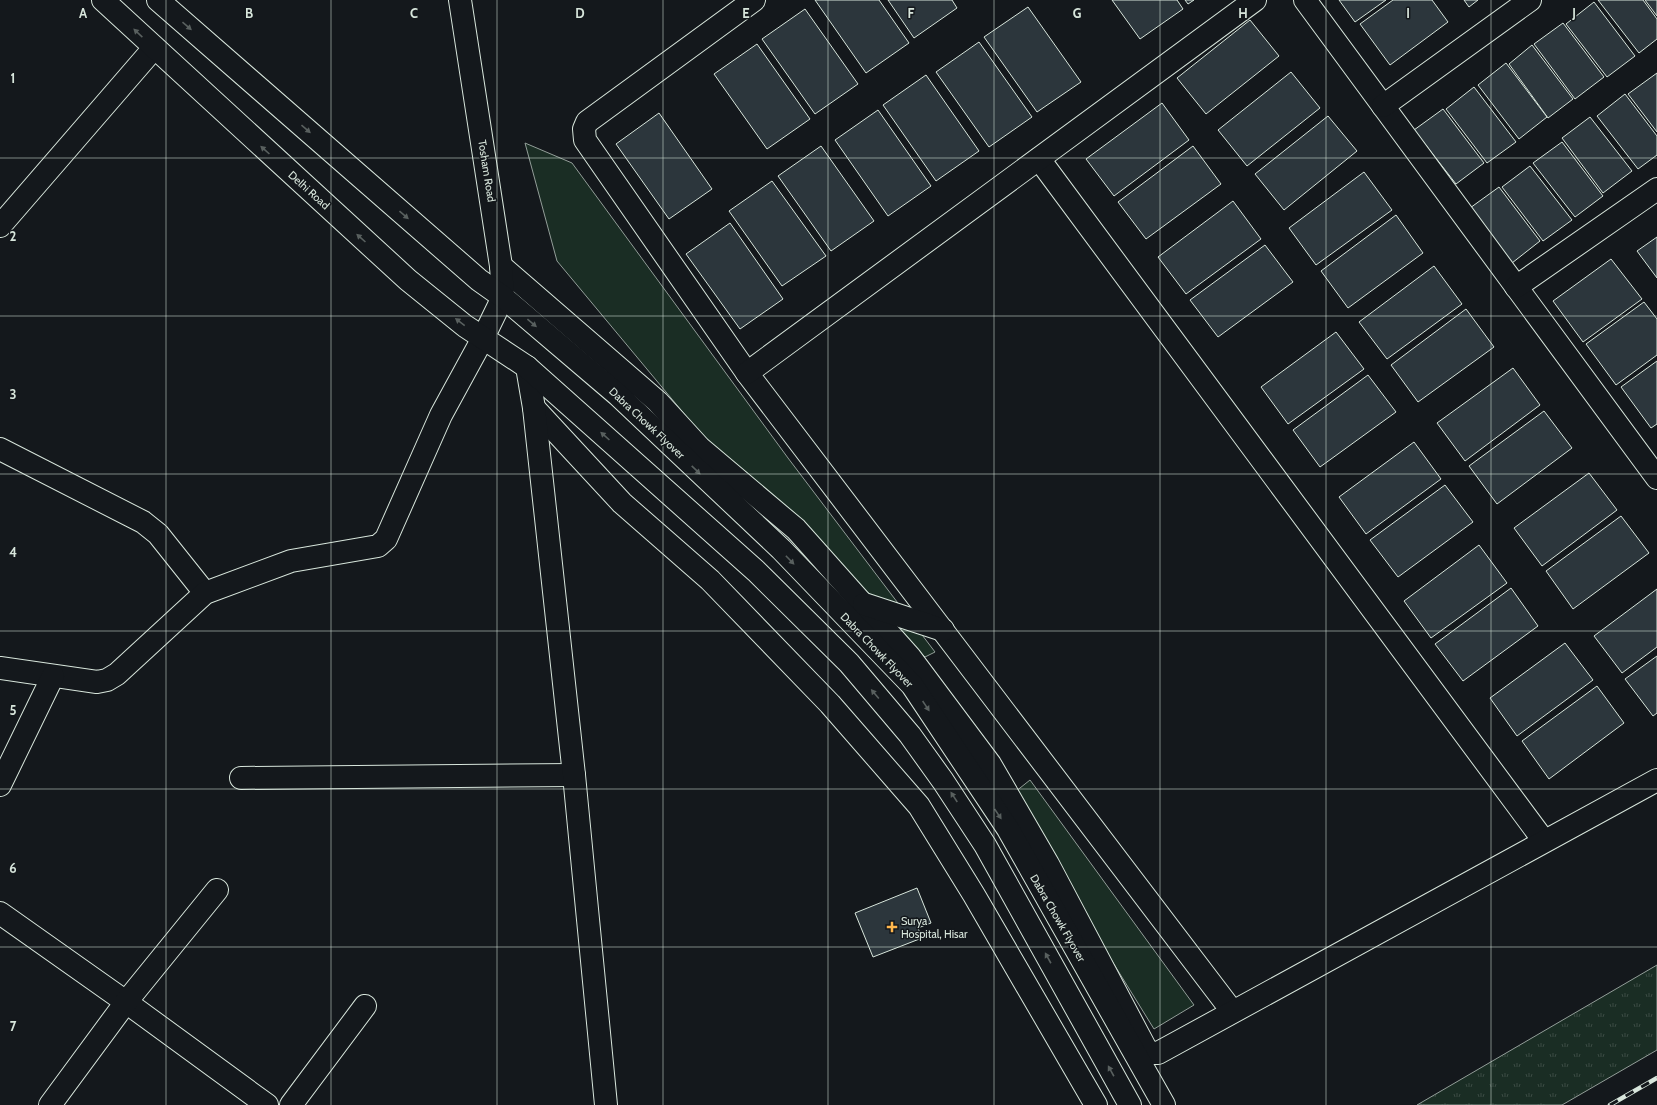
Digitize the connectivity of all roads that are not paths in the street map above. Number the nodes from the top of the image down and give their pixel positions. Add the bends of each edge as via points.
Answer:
1 (103, 0) edge
2 (158, 0) edge
3 (460, 0) edge
4 (754, 0) edge
5 (1255, 0) edge
6 (1305, 0) edge
7 (1530, 0) edge
8 (154, 48) junction
9 (1383, 106) junction
10 (1039, 159) junction
11 (1657, 189) edge
12 (0, 226) edge
13 (502, 266) junction
14 (1516, 287) junction
15 (503, 297) junction
16 (483, 338) junction
17 (527, 367) junction
18 (747, 373) junction
19 (534, 408) junction
20 (0, 449) edge
21 (1657, 478) edge
22 (205, 593) junction
23 (863, 604) junction
24 (943, 630) junction
25 (0, 668) edge
26 (53, 676) junction
27 (574, 775) junction
28 (241, 778) dead end
29 (1657, 780) edge
30 (0, 785) edge
31 (1544, 841) junction
32 (217, 890) dead end
33 (0, 913) edge
34 (126, 1002) junction
35 (365, 1006) dead end
36 (1232, 1011) junction
37 (50, 1105) edge
38 (267, 1105) edge
39 (291, 1105) edge
40 (606, 1105) edge
41 (1096, 1105) edge
42 (1130, 1105) edge
43 (1164, 1105) edge

8 -> 1 street, Delhi Road
2 -> 15 street via 479,280
3 - 13 street, Tosham Road
4 - 18 street via 587,122 584,129 585,140
5 - 10 street
6 - 9 street
7 - 9 street
8 - 12 street
16 -> 8 street, Delhi Road via 408,280
9 - 14 street
10 - 18 street
10 - 31 street
11 - 14 street
13 - 15 street, Tosham Road
13 - 23 street via 658,402 700,448 796,528
14 - 21 street
15 - 16 street, Tosham Road
15 -> 43 street, Dabra Chowk Flyover via 618,395 780,550 912,685 1008,829
16 - 17 street, Delhi Road
16 - 22 street, Tosham Road via 441,415 382,543 378,546 291,561
17 - 19 street
42 -> 17 street via 985,845 910,735 850,663 756,571
18 - 24 street
19 - 27 street
19 - 41 street via 622,503 710,580 824,699 919,806
20 - 22 street via 143,522 158,534
22 - 26 street via 117,674 97,682
23 - 24 street
23 - 36 street via 910,657 990,764 1048,864 1146,1049 1158,1053
24 - 36 street
25 - 26 street
26 - 30 street
27 - 28 street
27 - 40 street
29 - 31 street
31 - 36 street
32 - 34 street
33 - 34 street
34 - 37 street
34 - 38 street
35 - 39 street

